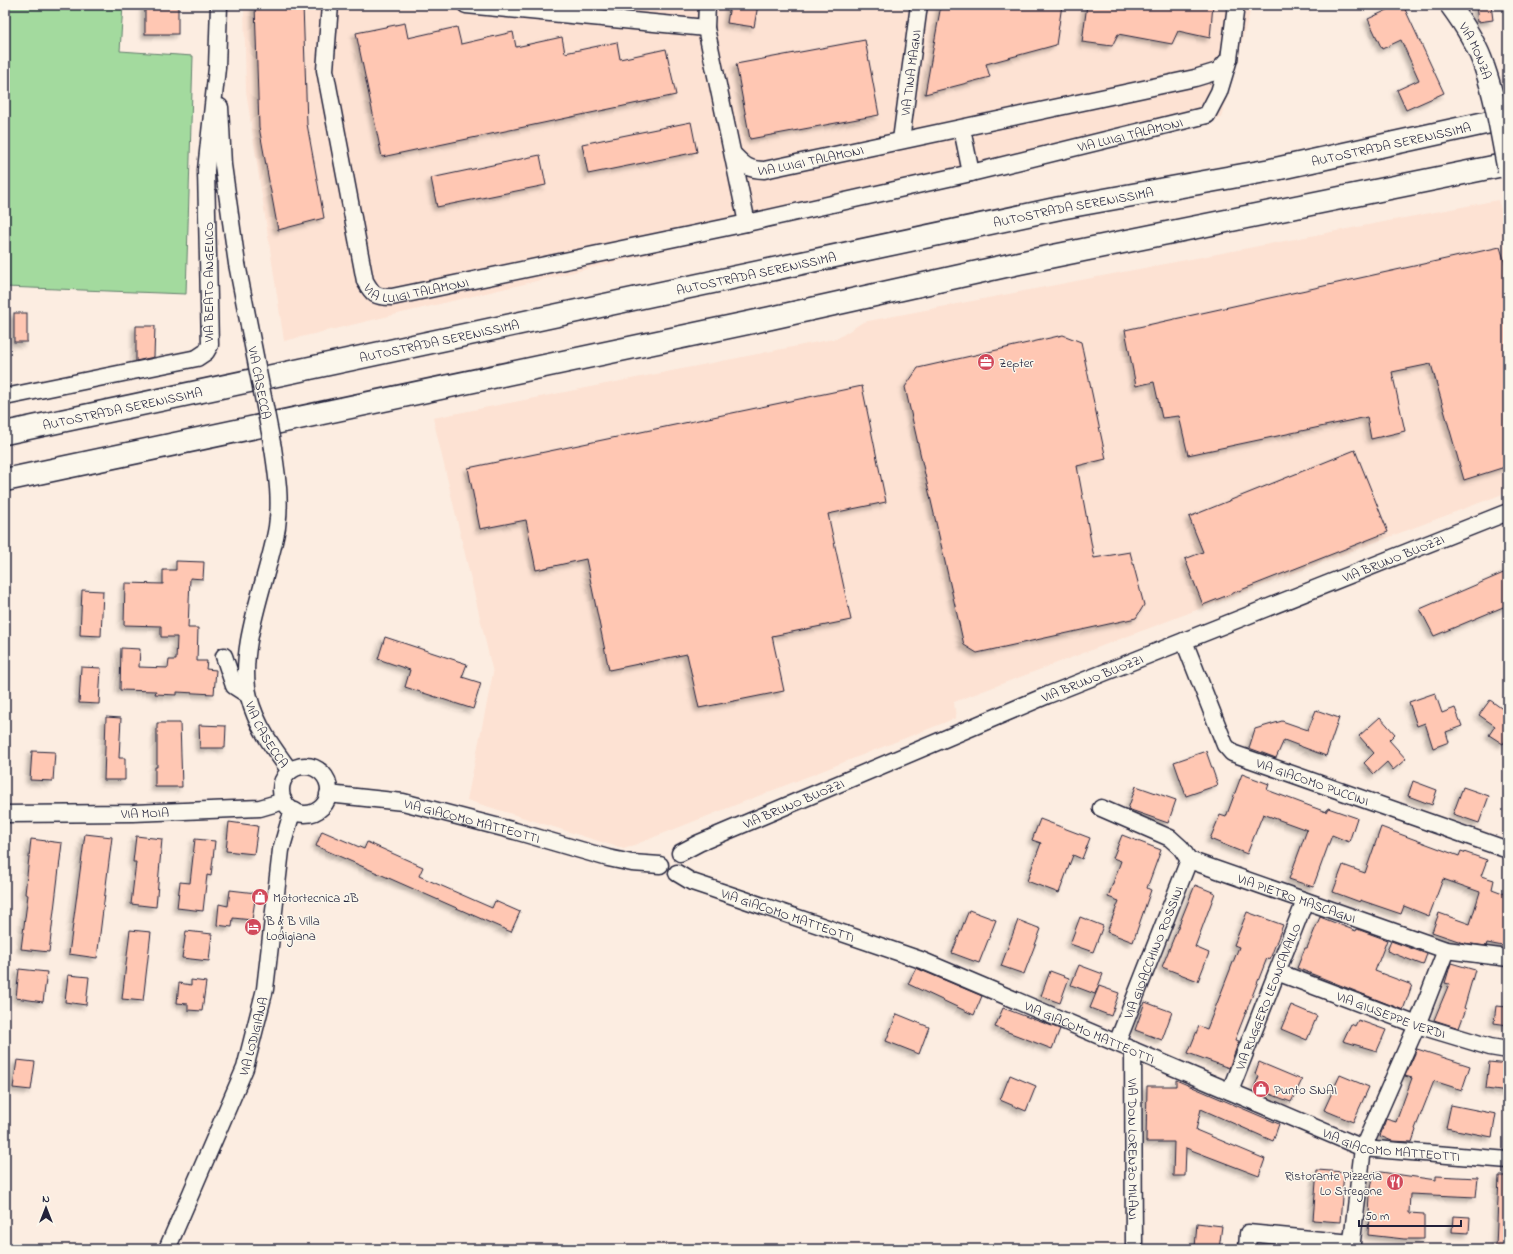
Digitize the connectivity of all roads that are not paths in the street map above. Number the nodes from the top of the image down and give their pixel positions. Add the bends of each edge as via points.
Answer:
1 (219, 5) edge
2 (330, 5) edge
3 (466, 5) edge
4 (707, 5) edge
5 (919, 5) edge
6 (1236, 5) edge
7 (1450, 5) edge
8 (706, 28) junction
9 (1229, 59) junction
10 (217, 68) junction
11 (1508, 118) edge
12 (962, 129) junction
13 (901, 140) junction
14 (733, 154) junction
15 (1508, 164) edge
16 (1508, 171) edge
17 (971, 173) junction
18 (747, 223) junction
19 (5, 397) edge
20 (5, 433) edge
21 (5, 480) edge
22 (1508, 512) edge
23 (1184, 641) junction
24 (224, 656) dead end
25 (248, 695) junction
26 (290, 771) junction
27 (328, 794) junction
28 (289, 806) junction
29 (1101, 808) dead end
30 (5, 814) edge
31 (1508, 850) edge
32 (680, 853) junction
33 (1189, 860) junction
34 (660, 865) junction
35 (677, 874) junction
36 (1305, 901) junction
37 (1446, 950) junction
38 (1508, 958) edge
39 (1277, 972) junction
40 (1417, 1025) junction
41 (1117, 1043) junction
42 (1133, 1050) junction
43 (1508, 1050) edge
44 (1230, 1091) junction
45 (1363, 1148) junction
46 (1508, 1160) edge
47 (1352, 1246) edge
48 (167, 1249) edge
49 (1134, 1249) edge
50 (1247, 1249) edge

1 - 10 street, VIA BEATO ANGELICO
2 - 18 street, VIA LUIGI TALAMONI via 326,70 365,281 378,297 392,297
3 - 8 street
4 - 8 street
5 - 13 street, VIA TINA MAGNI
6 - 9 street, VIA LUIGI TALAMONI
7 - 16 street, VIA MONZA, bridge via 1473,40 1484,66 1492,92
8 - 14 street
9 - 12 street, VIA LUIGI TALAMONI via 1218,71 1208,75
9 - 17 street, VIA LUIGI TALAMONI via 1219,92 1207,115
10 - 19 street, VIA BEATO ANGELICO via 206,170 210,345 206,352 197,358
10 - 25 street, VIA CASECCA, bridge via 223,164 237,264 280,494 277,527 250,638 246,669
11 - 20 highway, AUTOSTRADA SERENISSIMA via 1271,170 1052,209
12 - 13 street, VIA LUIGI TALAMONI
12 - 17 street
13 - 14 street, VIA LUIGI TALAMONI via 764,170 752,170
14 - 18 street
15 - 21 highway via 1019,263
17 - 18 street, VIA LUIGI TALAMONI
22 - 23 street, VIA BRUNO BUOZZI
23 - 31 street, VIA GIACOMO PUCCINI via 1225,745 1232,753
23 - 32 street, VIA BRUNO BUOZZI via 1048,695
24 - 25 street, VIA CASECCA via 234,686
25 - 26 street, VIA CASECCA via 264,735
26 - 27 street, VIA CASECCA via 303,766 317,769 327,780
26 - 28 street, VIA CASECCA via 281,785 281,793
27 - 28 street via 325,802 312,812 303,813
27 - 34 street, VIA GIACOMO MATTEOTTI via 403,802 608,858
28 - 30 street, VIA MOIA via 133,813
28 - 48 street, VIA LODIGIANA via 290,819 281,850 265,989 245,1068
29 - 33 street via 1170,838
32 - 34 street via 672,850 665,853 660,859
32 - 35 street via 684,864
33 - 36 street, VIA PIETRO MASCAGNI
33 - 41 street, VIA GIOACCHINO ROSSINI
34 - 35 street, VIA GIACOMO MATTEOTTI via 666,873
35 - 41 street, VIA GIACOMO MATTEOTTI via 692,882 921,960
36 - 37 street, VIA PIETRO MASCAGNI
36 - 39 street, VIA RUGGERO LEONCAVALLO
37 - 38 street, VIA PIETRO MASCAGNI
37 - 40 street
39 - 40 street, VIA GIUSEPPE VERDI
39 - 44 street, VIA RUGGERO LEONCAVALLO
40 - 43 street, VIA GIUSEPPE VERDI
40 - 45 street
41 - 42 street, VIA GIACOMO MATTEOTTI
42 - 44 street, VIA GIACOMO MATTEOTTI
42 - 49 street, VIA DON LORENZO MILANI
44 - 45 street, VIA GIACOMO MATTEOTTI
45 - 46 street, VIA GIACOMO MATTEOTTI
45 - 47 street
47 - 50 street via 1248,1233

